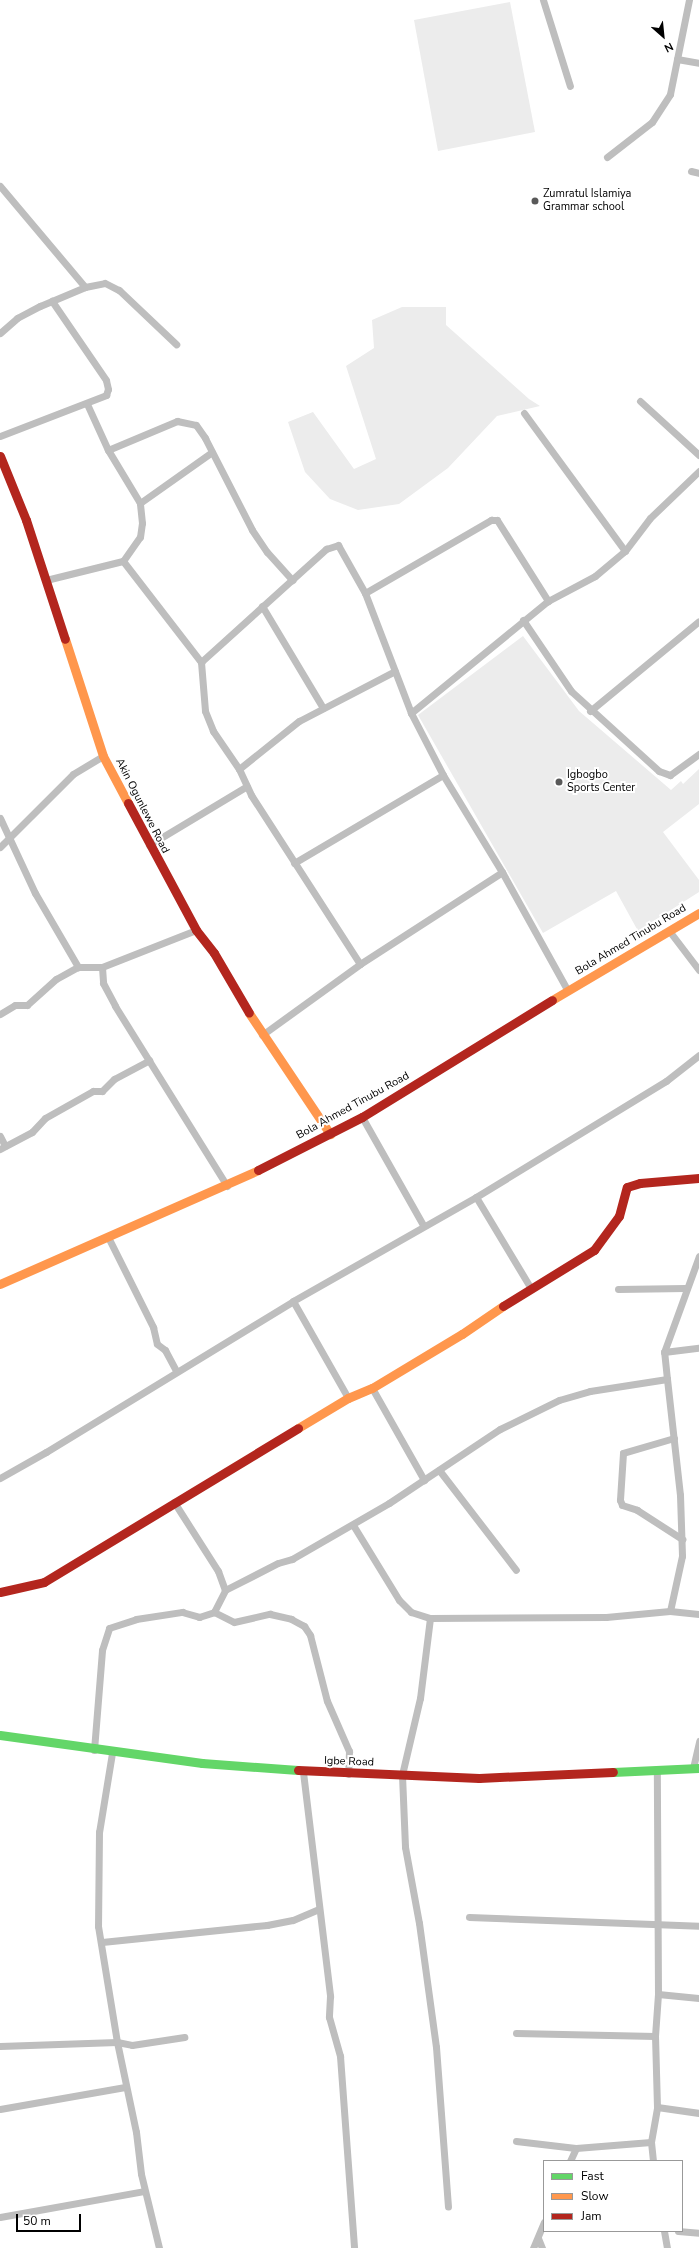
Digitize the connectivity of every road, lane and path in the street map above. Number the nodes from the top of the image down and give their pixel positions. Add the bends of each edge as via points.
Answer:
1 (543, 0) edge
2 (689, 0) edge
3 (677, 59) junction
4 (699, 63) edge
5 (570, 86) dead end
6 (607, 157) dead end
7 (691, 171) dead end
8 (699, 173) edge
9 (0, 186) edge
10 (85, 287) junction
11 (52, 301) junction
12 (0, 333) edge
13 (176, 344) dead end
14 (640, 400) dead end
15 (87, 404) junction
16 (524, 413) dead end
17 (0, 436) edge
18 (108, 450) junction
19 (212, 452) junction
20 (699, 455) edge
21 (0, 456) edge
22 (699, 471) edge
23 (140, 503) junction
24 (625, 551) junction
25 (123, 561) junction
26 (46, 580) junction
27 (292, 580) junction
28 (365, 593) junction
29 (548, 601) junction
30 (262, 606) junction
31 (523, 620) junction
32 (699, 621) edge
33 (201, 662) junction
34 (395, 671) junction
35 (323, 708) junction
36 (590, 711) junction
37 (410, 713) junction
38 (699, 754) edge
39 (103, 756) junction
40 (240, 769) junction
41 (443, 775) junction
42 (247, 786) junction
43 (0, 818) edge
44 (10, 838) junction
45 (149, 845) junction
46 (0, 847) edge
47 (294, 863) junction
48 (502, 872) junction
49 (699, 912) edge
50 (196, 930) junction
51 (670, 932) junction
52 (360, 964) junction
53 (78, 967) junction
54 (102, 967) junction
55 (699, 970) edge
56 (568, 991) junction
57 (0, 1014) edge
58 (262, 1035) junction
59 (699, 1055) edge
60 (149, 1060) junction
61 (362, 1117) junction
62 (330, 1134) junction
63 (0, 1136) edge
64 (3, 1147) edge
65 (699, 1178) edge
66 (227, 1186) junction
67 (476, 1197) junction
68 (423, 1225) junction
69 (108, 1237) junction
70 (699, 1256) edge
71 (0, 1284) edge
72 (530, 1287) junction
73 (685, 1288) junction
74 (618, 1289) dead end
75 (293, 1301) junction
76 (699, 1348) edge
77 (664, 1352) junction
78 (176, 1372) junction
79 (667, 1379) junction
80 (372, 1388) junction
81 (348, 1398) junction
82 (674, 1438) junction
83 (439, 1470) junction
84 (0, 1478) edge
85 (424, 1480) junction
86 (174, 1502) junction
87 (353, 1525) junction
88 (682, 1539) junction
89 (516, 1570) dead end
90 (225, 1590) junction
91 (0, 1592) edge
92 (670, 1611) junction
93 (214, 1612) junction
94 (699, 1614) edge
95 (430, 1618) junction
96 (0, 1735) edge
97 (699, 1740) edge
98 (94, 1750) junction
99 (112, 1753) junction
100 (696, 1768) edge
101 (303, 1772) junction
102 (657, 1772) junction
103 (348, 1774) junction
104 (402, 1775) junction
105 (319, 1909) junction
106 (469, 1917) dead end
107 (657, 1924) junction
108 (699, 1926) edge
109 (102, 1942) junction
110 (658, 1994) junction
111 (699, 1998) edge
112 (516, 2033) dead end
113 (655, 2036) junction
114 (184, 2037) dead end
115 (117, 2042) junction
116 (0, 2046) edge
117 (125, 2087) junction
118 (657, 2107) junction
119 (0, 2108) edge
120 (699, 2113) edge
121 (516, 2142) dead end
122 (651, 2142) junction
123 (576, 2148) junction
124 (570, 2160) edge
125 (653, 2160) edge
126 (144, 2191) junction
127 (448, 2208) dead end
128 (0, 2217) edge
129 (543, 2225) edge
130 (683, 2231) edge
131 (664, 2232) edge
132 (699, 2233) edge
133 (538, 2238) junction
134 (159, 2248) edge
135 (354, 2248) edge
136 (533, 2248) edge
137 (542, 2248) edge
138 (667, 2248) edge

1 - 5 street
2 - 3 street
3 - 4 street
3 - 6 street via 670,94 652,122
7 - 8 street
9 - 10 street
10 - 11 street
10 - 13 street via 105,283 113,285
11 - 12 street via 17,318
11 - 15 street via 106,380 106,395
14 - 20 street
15 - 17 street
15 - 18 street
16 - 24 street
18 - 19 street via 177,421 196,425
18 - 23 street
19 - 23 street
19 - 27 street via 252,530 267,552
21 - 26 street, Akin Ogunlewe Road via 26,520
22 - 24 street via 650,518
23 - 25 street via 140,537
24 - 29 street via 594,576
25 - 26 street
25 - 33 street
26 - 39 street, Akin Ogunlewe Road
27 - 28 street via 326,549 338,545
27 - 30 street
28 - 29 street via 491,520 497,520
28 - 34 street
29 - 31 street
30 - 33 street
30 - 35 street
31 - 36 street via 571,691
31 - 37 street
32 - 36 street
33 - 40 street via 205,711 213,732
34 - 35 street
34 - 37 street
35 - 40 street via 299,721
36 - 38 street via 665,775 670,775
37 - 41 street
39 - 44 street via 73,774
39 - 45 street, Akin Ogunlewe Road
40 - 42 street
41 - 47 street
41 - 48 street
42 - 45 street
42 - 47 street
43 - 44 street
44 - 46 street
44 - 53 street via 35,892
45 - 50 street, Akin Ogunlewe Road
47 - 52 street
48 - 52 street
48 - 56 street
49 - 51 street, Bola Ahmed Tinubu Road
50 - 54 street
50 - 58 street, Akin Ogunlewe Road via 214,953
51 - 55 street
51 - 56 street, Bola Ahmed Tinubu Road
52 - 58 street
53 - 54 street
53 - 57 street via 56,979 27,1005 15,1005
54 - 60 street via 105,988
56 - 61 street, Bola Ahmed Tinubu Road via 492,1035
58 - 62 street, Akin Ogunlewe Road
59 - 67 street via 666,1080
60 - 64 street via 114,1079 102,1091 93,1092 44,1118 32,1132
60 - 66 street
61 - 62 street, Bola Ahmed Tinubu Road
61 - 68 street
62 - 66 street, Bola Ahmed Tinubu Road
63 - 64 street
65 - 72 street via 640,1183 627,1187 619,1216 594,1250
66 - 69 street, Bola Ahmed Tinubu Road
67 - 68 street
67 - 72 street
68 - 75 street
69 - 71 street, Bola Ahmed Tinubu Road
69 - 78 street via 153,1327 157,1344 165,1350
70 - 73 street
72 - 80 street via 462,1334
73 - 74 street
73 - 77 street
75 - 78 street
75 - 81 street
76 - 77 street
77 - 79 street
78 - 84 street
79 - 82 street
79 - 83 street via 590,1391 559,1400 500,1428
80 - 81 street
80 - 85 street
81 - 86 street
82 - 88 street
82 - 88 street via 623,1453 620,1500 622,1505 637,1510
83 - 85 street
83 - 89 street
85 - 87 street
86 - 90 street via 218,1571
86 - 91 street via 44,1582
87 - 90 street via 292,1559 278,1563
87 - 95 street via 399,1600 411,1612
88 - 92 street via 682,1556
90 - 93 street
92 - 94 street
92 - 95 street via 606,1617
93 - 98 street via 199,1617 182,1612 131,1620 113,1626 106,1632
93 - 103 street via 234,1622 270,1614 291,1619 304,1626 310,1635 327,1701 349,1751
95 - 104 street via 420,1698
96 - 98 street, Igbe Road
97 - 100 street
98 - 99 street, Igbe Road
99 - 101 street, Igbe Road
99 - 109 street via 99,1832 97,1910
100 - 102 street, Igbe Road
101 - 103 street, Igbe Road
101 - 105 street
102 - 104 street, Igbe Road via 479,1778
102 - 107 street
103 - 104 street, Igbe Road
104 - 127 street via 405,1847 436,2047
105 - 109 street via 293,1920 266,1925
105 - 135 street via 330,1996 329,2017 340,2056
106 - 107 street
107 - 108 street
107 - 110 street
109 - 115 street
110 - 111 street
110 - 113 street
112 - 113 street
113 - 118 street
114 - 115 street via 132,2045
115 - 116 street
115 - 117 street
117 - 119 street
117 - 126 street via 136,2132
118 - 120 street
118 - 122 street
121 - 123 street
122 - 123 street
122 - 125 street
123 - 124 street
126 - 128 street
126 - 134 street
129 - 133 street
130 - 132 street
131 - 138 street
133 - 136 street
133 - 137 street

